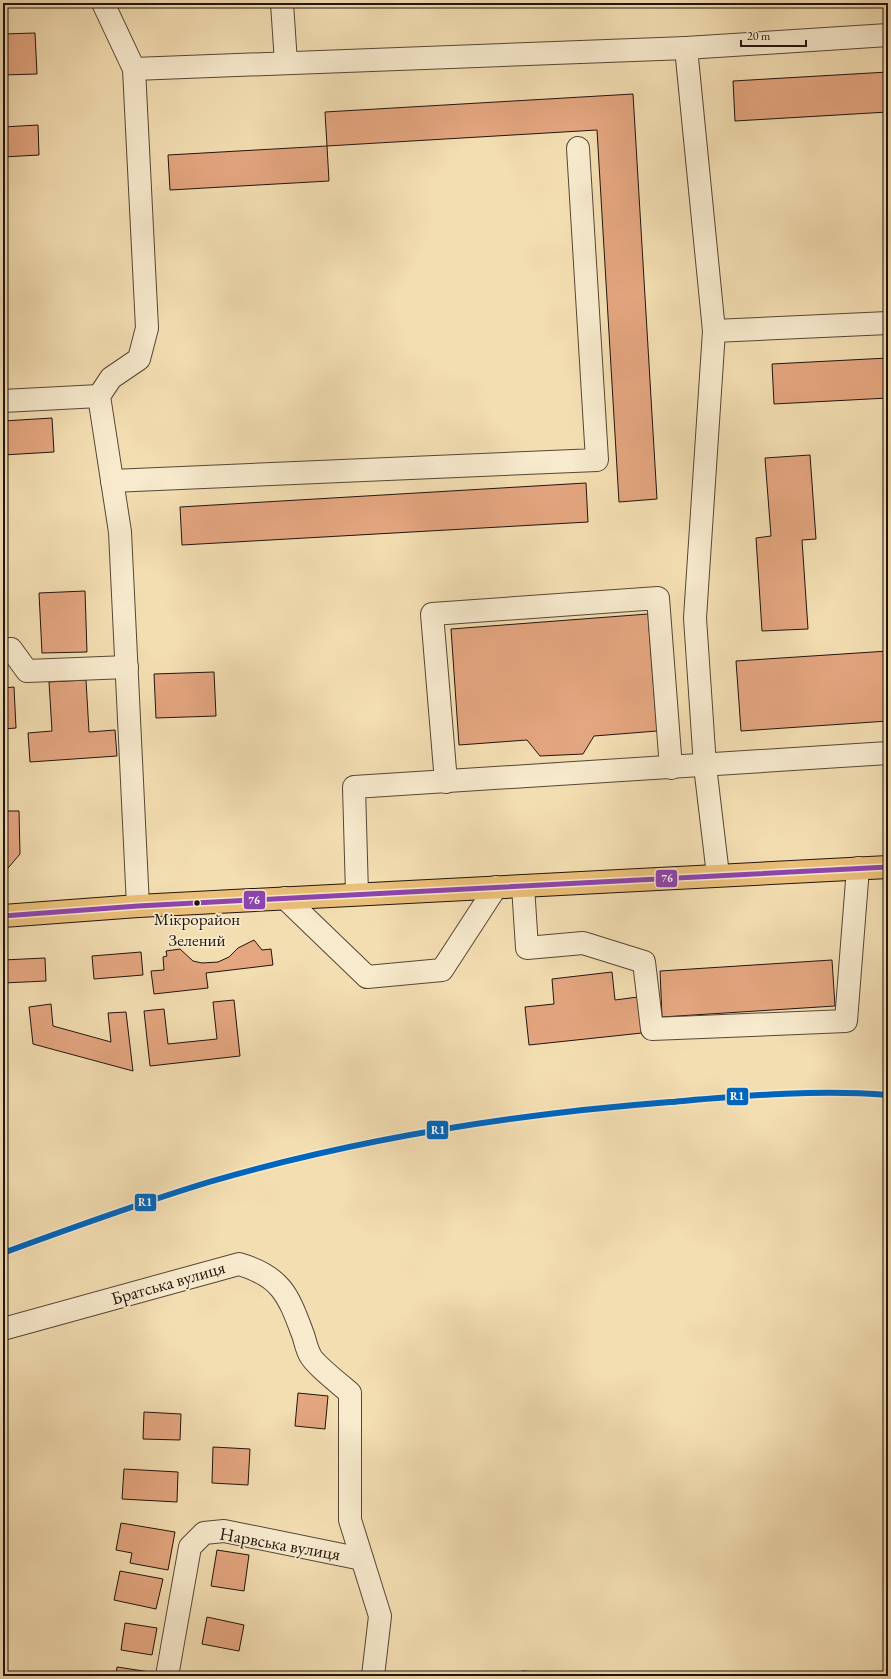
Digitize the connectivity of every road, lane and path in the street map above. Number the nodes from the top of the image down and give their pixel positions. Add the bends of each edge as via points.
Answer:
1 (104, 3) edge
2 (282, 3) edge
3 (888, 35) edge
4 (686, 48) junction
5 (286, 63) junction
6 (134, 69) junction
7 (578, 148) dead end
8 (888, 322) edge
9 (714, 330) junction
10 (99, 396) junction
11 (3, 400) edge
12 (112, 481) junction
13 (3, 650) edge
14 (127, 667) junction
15 (888, 754) edge
16 (705, 766) junction
17 (671, 768) junction
18 (446, 782) junction
19 (888, 867) edge
20 (858, 868) junction
21 (718, 875) junction
22 (523, 886) junction
23 (496, 887) junction
24 (357, 894) junction
25 (285, 898) junction
26 (138, 906) junction
27 (3, 916) edge
28 (3, 1330) edge
29 (362, 1559) junction
30 (167, 1676) edge
31 (373, 1676) edge

1 - 6 lane
2 - 5 lane
3 - 4 lane
4 - 5 lane
4 - 9 lane
5 - 6 lane
6 - 10 lane via 147,328 139,359 111,378
7 - 12 lane via 597,460
8 - 9 lane
9 - 16 lane via 695,618
10 - 11 lane
10 - 12 lane
12 - 14 lane via 120,532
13 - 14 lane via 11,649 27,671
14 - 26 lane
15 - 16 lane
16 - 17 lane
16 - 21 lane
17 - 18 lane
17 - 18 lane via 658,598 432,614
18 - 24 lane via 354,787
19 - 20 main road
20 - 21 main road
20 - 22 lane via 846,1021 652,1029 644,962 583,943 528,948
21 - 22 main road
22 - 23 main road
23 - 24 main road
23 - 25 lane via 442,970 367,977
24 - 25 main road
25 - 26 main road
26 - 27 main road
28 - 29 lane, Братська вулиця via 239,1264 259,1269 287,1295 310,1356 350,1393 350,1520
29 - 30 lane, Нарвська вулиця via 224,1531 204,1533 190,1546
29 - 31 lane, Братська вулиця via 380,1616

